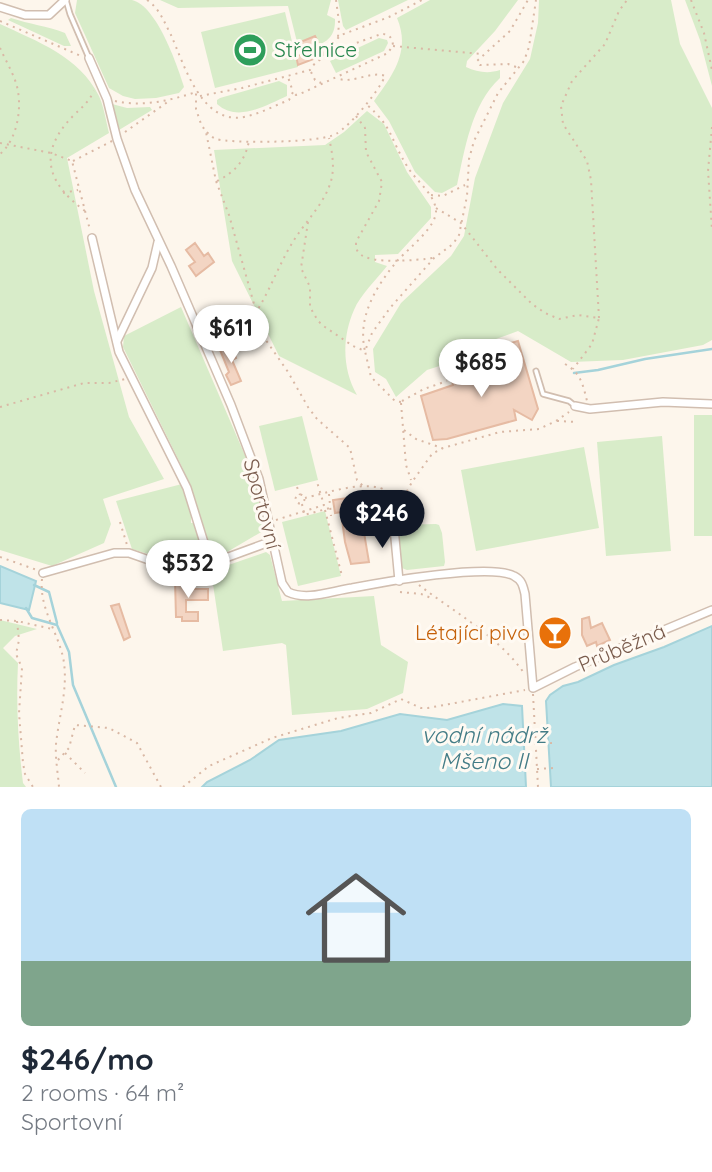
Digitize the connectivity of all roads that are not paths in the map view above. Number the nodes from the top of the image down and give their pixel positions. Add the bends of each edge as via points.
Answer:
1 (66, 0) edge
2 (0, 7) edge
3 (89, 58) joint
4 (92, 238) road end
5 (158, 241) junction
6 (117, 341) junction
7 (536, 371) dead end
8 (712, 404) edge
9 (575, 406) joint
10 (393, 517) road end
11 (272, 541) junction
12 (211, 565) junction
13 (43, 573) road end
14 (400, 580) junction
15 (712, 610) edge
16 (533, 688) joint

1 - 2 street via 49,15 25,15
1 - 3 lane
3 - 5 street, Sportovní via 107,99 135,190
4 - 6 street
5 - 6 street via 152,268
5 - 11 street, Sportovní via 231,405 259,479
6 - 12 street via 187,488
7 - 9 lane via 543,394
8 - 9 street
10 - 14 street
11 - 12 street
11 - 14 street, Sportovní via 282,583 292,594 306,596
12 - 13 street via 176,567 114,553
14 - 16 street, Sportovní via 499,571 514,575 522,582
15 - 16 street, Průběžná

